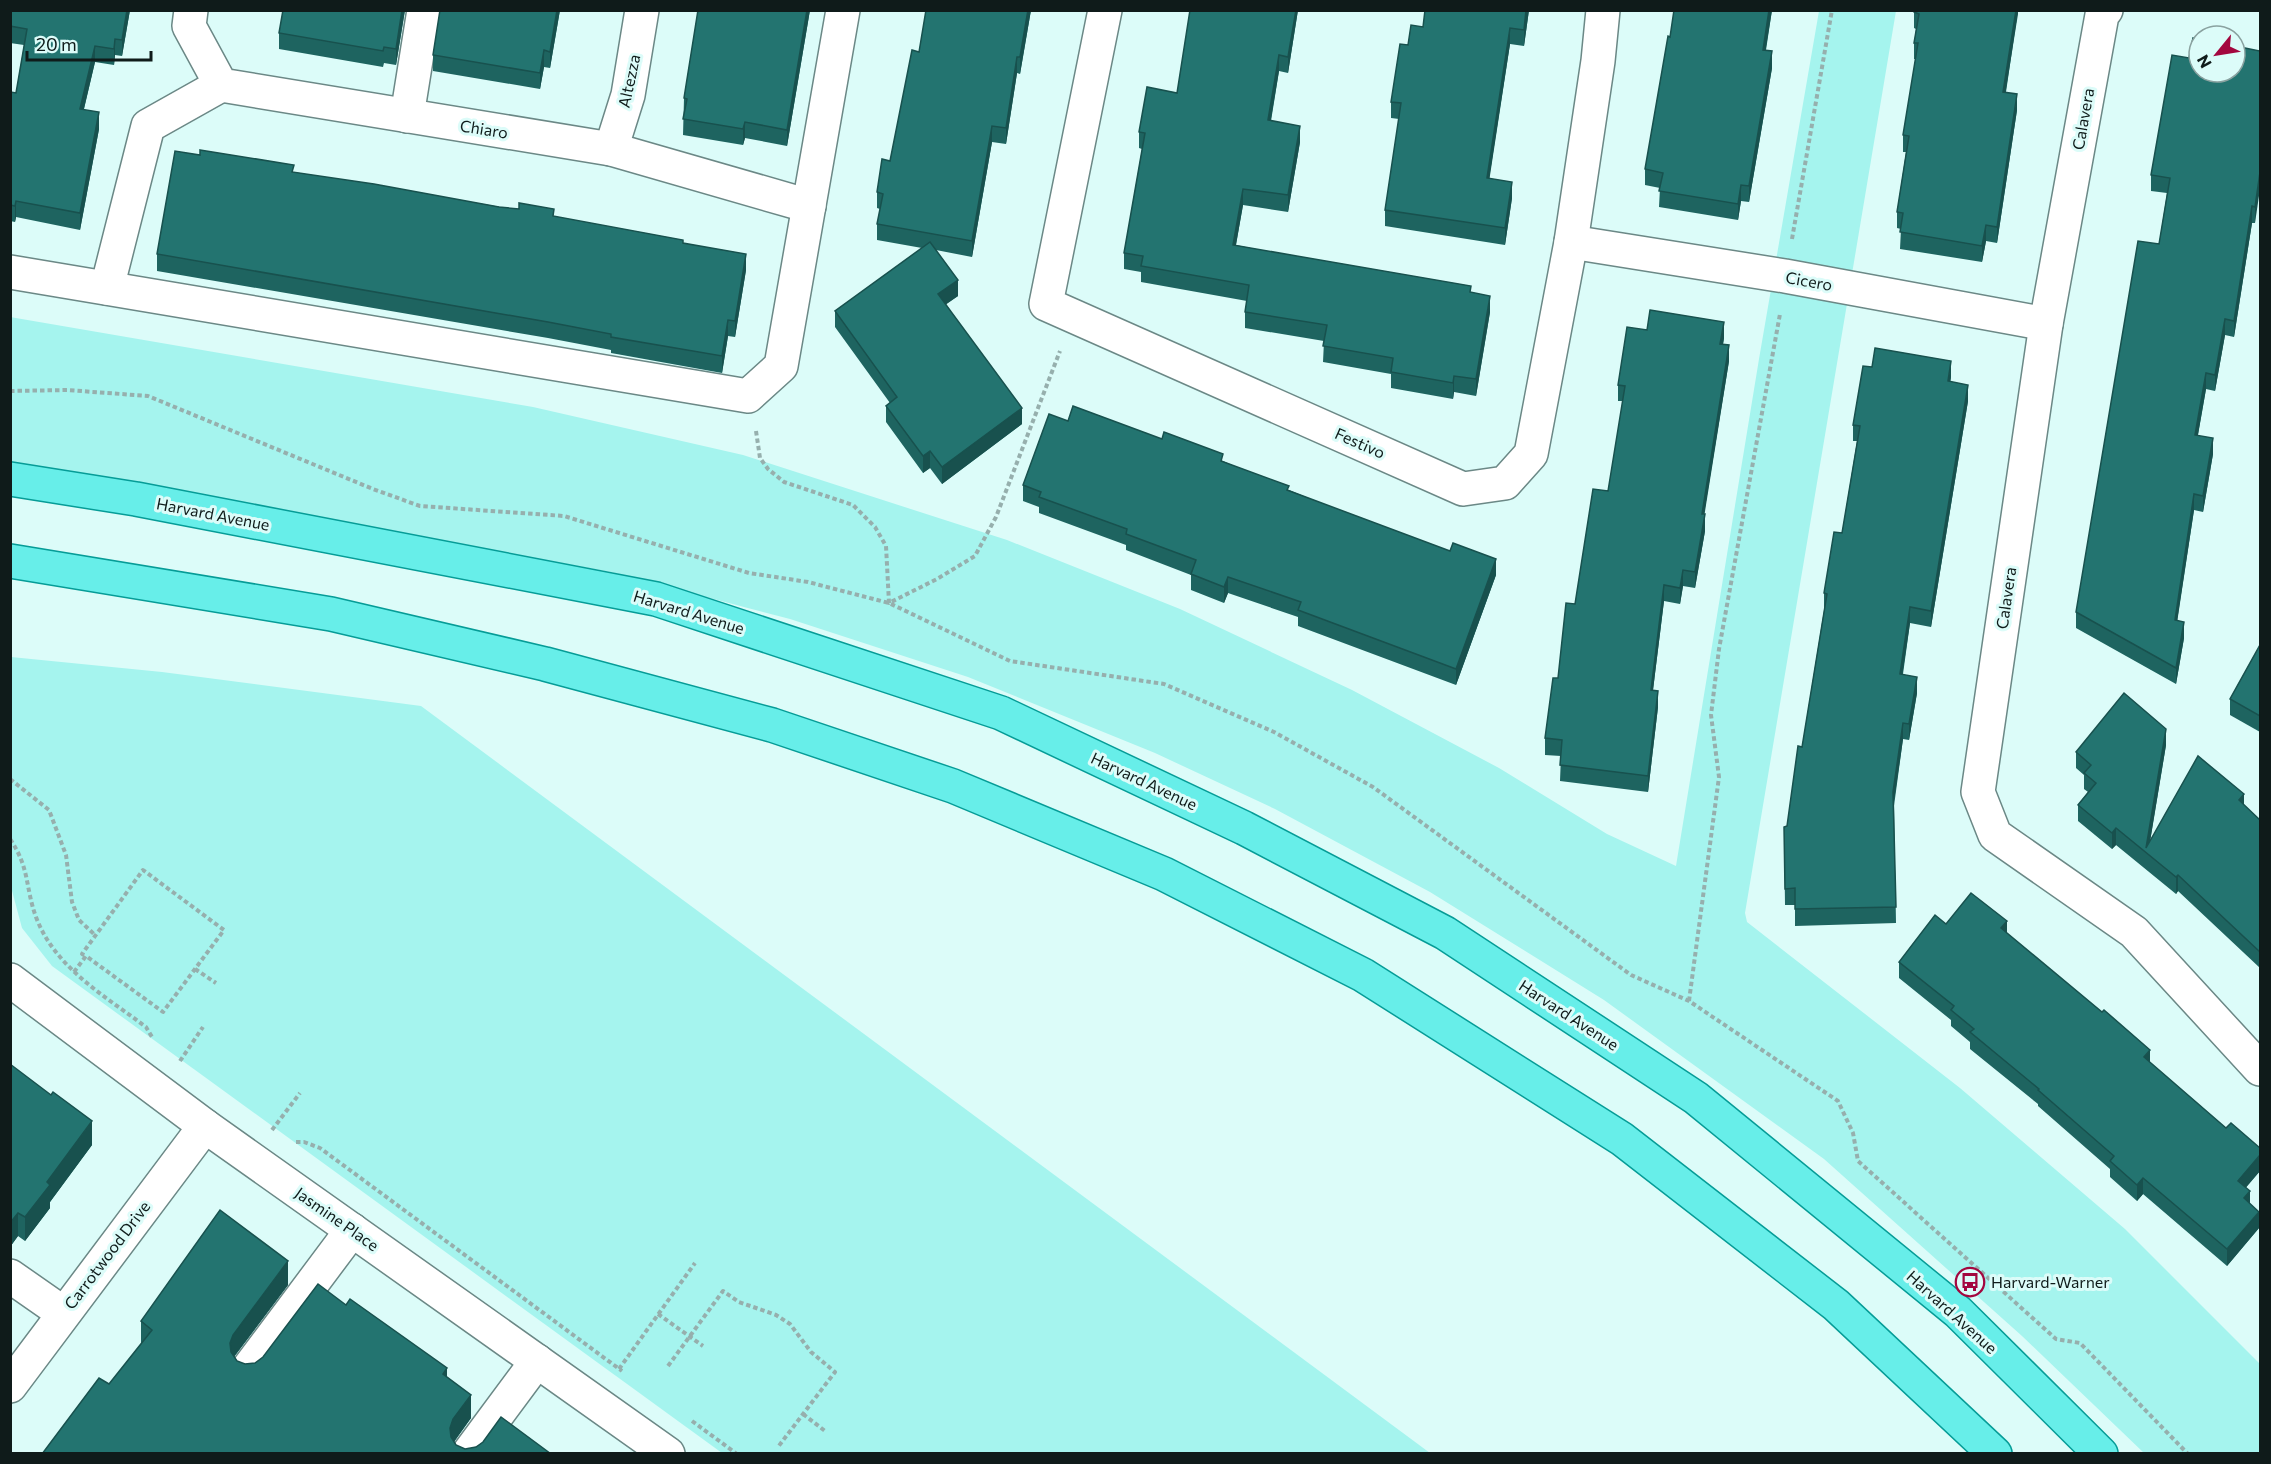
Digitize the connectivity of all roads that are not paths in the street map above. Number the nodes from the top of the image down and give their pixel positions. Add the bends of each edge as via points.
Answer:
1 (424, 10) edge
2 (642, 10) edge
3 (843, 10) edge
4 (1105, 10) edge
5 (1603, 10) edge
6 (2106, 10) edge
7 (190, 18) edge
8 (221, 85) junction
9 (406, 116) junction
10 (610, 149) junction
11 (809, 206) junction
12 (1571, 242) junction
13 (10, 272) edge
14 (107, 288) junction
15 (2046, 324) junction
16 (10, 478) edge
17 (10, 561) edge
18 (10, 980) edge
19 (2260, 1069) edge
20 (205, 1126) junction
21 (352, 1230) junction
22 (10, 1276) edge
23 (63, 1313) junction
24 (537, 1361) junction
25 (248, 1369) edge
26 (10, 1386) edge
27 (468, 1454) edge
28 (668, 1454) edge
29 (1995, 1454) edge
30 (2102, 1454) edge

1 - 9 street
2 - 10 street, Altezza via 628,95
3 - 11 street
4 - 12 street, Festivo via 1046,304 1464,489 1505,483 1531,454
5 - 12 street, Festivo
6 - 15 street, Calavera
7 - 8 street
8 - 9 street, Chiaro
8 - 14 street via 148,126
9 - 10 street, Chiaro
10 - 11 street, Chiaro
11 - 14 street via 781,366 748,396
12 - 15 street, Cicero
13 - 14 street
15 - 19 street, Calavera via 1978,792 1995,835 2134,932
16 - 30 main road, Harvard Avenue via 656,599 1001,713 1244,828 1445,933 1696,1098 1958,1312
17 - 29 main road via 331,614 545,664 760,722 953,786 1164,874 1363,975 1622,1139 1836,1305
18 - 20 street, Jasmine Place
20 - 21 street, Jasmine Place
20 - 23 street, Carrotwood Drive
21 - 24 street, Jasmine Place
21 - 25 street
22 - 23 street
23 - 26 street, Carrotwood Drive
24 - 27 street
24 - 28 street, Jasmine Place

